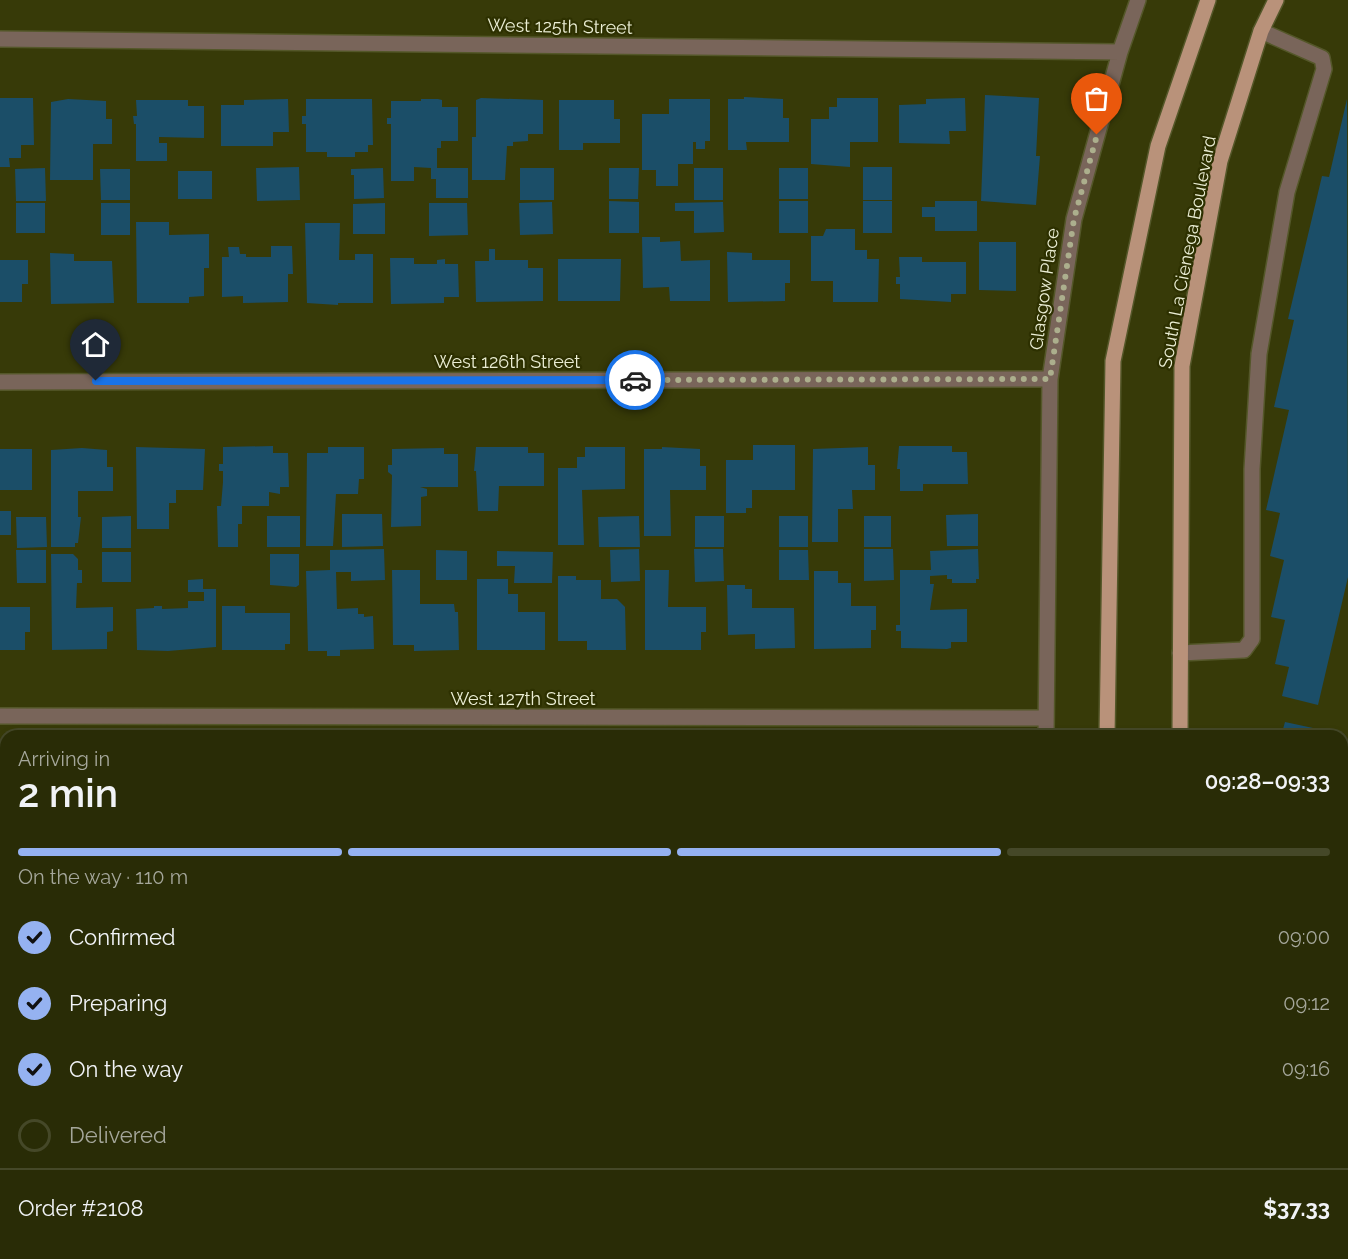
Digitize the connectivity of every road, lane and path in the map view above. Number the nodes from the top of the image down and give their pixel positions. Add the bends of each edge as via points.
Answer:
1 (1138, 0) edge
2 (1208, 0) edge
3 (1276, 0) edge
4 (1261, 31) junction
5 (0, 39) edge
6 (1120, 52) junction
7 (1050, 379) junction
8 (0, 382) edge
9 (1180, 653) junction
10 (0, 716) edge
11 (1046, 718) junction
12 (1046, 730) edge
13 (1107, 730) edge
14 (1180, 730) edge

1 - 6 street, Glasgow Place
2 - 13 main road via 1158,146 1113,361
3 - 4 main road, South La Cienega Boulevard
4 - 9 main road, South La Cienega Boulevard via 1220,161 1182,366
4 - 9 street via 1322,58 1324,69 1287,192 1259,354 1252,469 1252,639 1244,650
5 - 6 street, West 125th Street
6 - 7 street, Glasgow Place via 1074,219
7 - 8 street, West 126th Street
7 - 11 street, Glasgow Place
9 - 14 main road, South La Cienega Boulevard
10 - 11 street, West 127th Street
11 - 12 street, Glasgow Place

